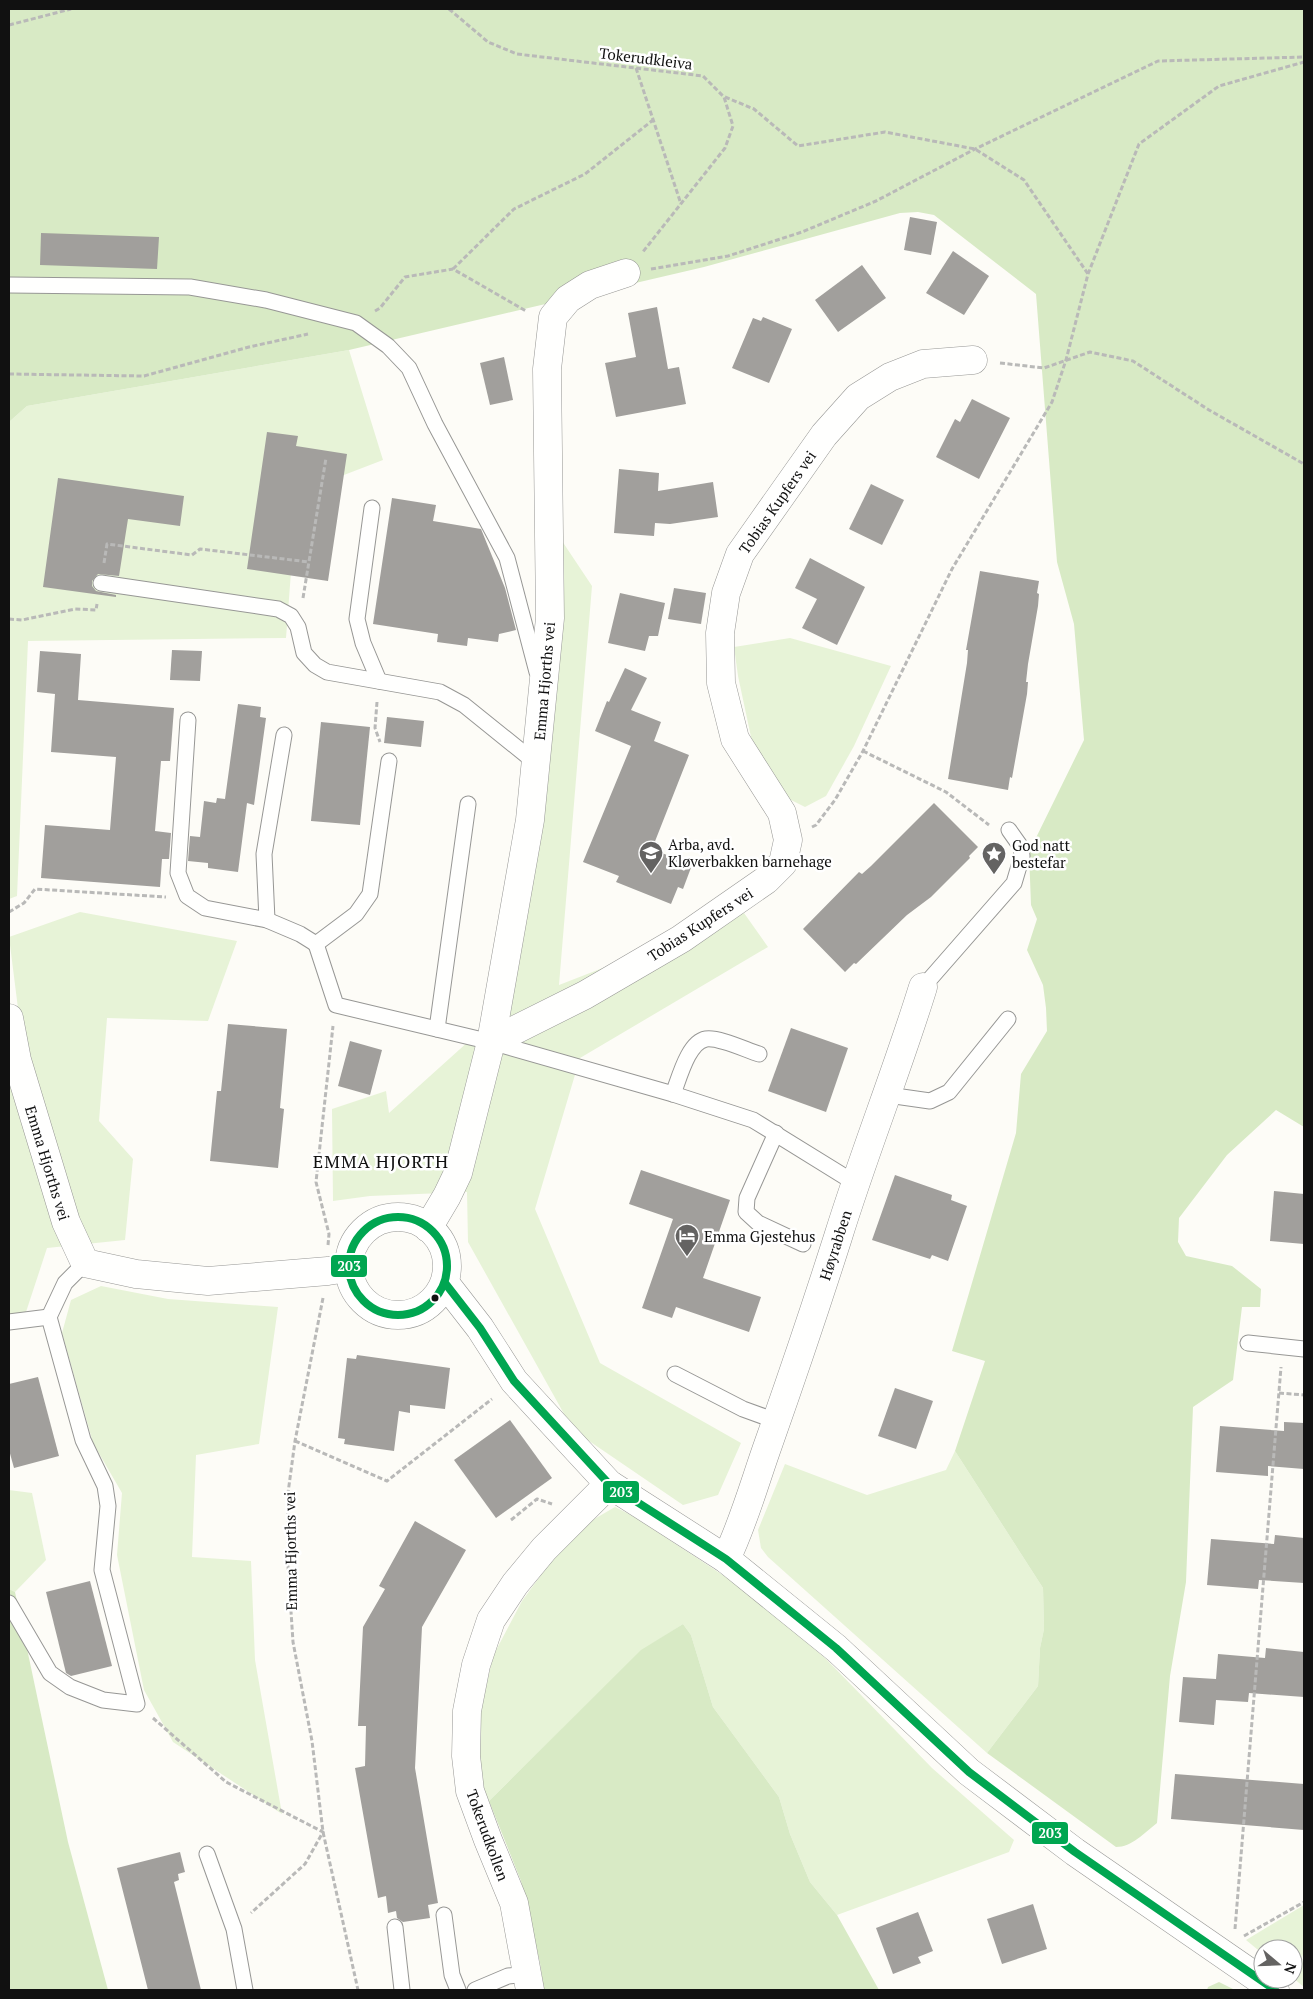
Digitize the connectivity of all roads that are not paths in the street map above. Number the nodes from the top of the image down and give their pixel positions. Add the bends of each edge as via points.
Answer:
1 (626, 273) road end
2 (9, 285) edge
3 (972, 360) road end
4 (372, 508) dead end
5 (101, 583) dead end
6 (379, 681) junction
7 (543, 693) junction
8 (188, 720) dead end
9 (284, 735) dead end
10 (389, 761) road end
11 (536, 763) junction
12 (468, 804) dead end
13 (1009, 830) road end
14 (267, 920) junction
15 (316, 944) junction
16 (923, 987) joint
17 (9, 1018) edge
18 (1008, 1019) dead end
19 (437, 1029) junction
20 (490, 1042) junction
21 (759, 1054) dead end
22 (13, 1061) edge
23 (673, 1094) junction
24 (888, 1095) junction
25 (776, 1133) junction
26 (855, 1183) junction
27 (428, 1228) junction
28 (803, 1244) dead end
29 (85, 1263) junction
30 (338, 1270) junction
31 (445, 1284) junction
32 (49, 1317) junction
33 (9, 1322) edge
34 (1248, 1343) dead end
35 (1304, 1349) edge
36 (675, 1374) dead end
37 (776, 1421) junction
38 (609, 1484) junction
39 (726, 1559) junction
40 (9, 1603) edge
41 (207, 1854) dead end
42 (444, 1915) dead end
43 (395, 1927) dead end
44 (529, 1982) edge
45 (244, 1990) edge
46 (402, 1990) edge
47 (458, 1990) edge
48 (474, 1990) edge
49 (1275, 1990) edge

1 - 7 street, Emma Hjorths vei via 590,285 568,298 553,317 547,369 550,618
2 - 7 lane via 190,287 266,300 356,323 388,346 409,368 435,424 507,558
3 - 20 street, Tobias Kupfers vei via 923,364 890,377 858,397 824,435 740,554 726,593 720,633 720,683 735,739 782,813 788,840 783,863 766,880 681,939 585,994
4 - 6 lane via 357,619 363,644
5 - 6 lane via 278,609 291,616 298,627 304,653 314,665 327,672
6 - 11 lane via 440,692 464,705
7 - 11 street, Emma Hjorths vei
8 - 14 lane via 178,873 187,896 205,908
9 - 14 lane via 264,854
10 - 15 lane via 370,894 356,914
11 - 20 street, Emma Hjorths vei via 530,820
12 - 19 lane
13 - 16 lane via 1021,846 1022,856 1014,883
14 - 15 lane
15 - 19 lane via 336,1005
16 - 24 street, Høyrabben
17 - 22 street, Emma Hjorths vei
18 - 24 lane via 949,1092 930,1101
19 - 20 lane
20 - 23 lane
20 - 27 street, Emma Hjorths vei via 458,1173
21 - 23 lane via 705,1039 695,1045 687,1056
22 - 29 street, Emma Hjorths vei via 66,1222
23 - 25 lane via 753,1120
24 - 26 street, Høyrabben
25 - 26 lane
25 - 28 lane via 747,1198 746,1212 758,1222
26 - 37 street, Høyrabben
27 - 30 street via 410,1218 394,1216 380,1220 367,1228
27 - 31 street via 445,1250 448,1267
29 - 30 street via 136,1274 208,1281
29 - 32 lane via 65,1283
30 - 31 street via 361,1299 374,1310 390,1315 407,1315 423,1309
31 - 38 street via 480,1328 514,1381
32 - 33 lane
32 - 40 lane via 83,1440 105,1486 108,1506 102,1570 137,1704 102,1700 70,1687 50,1672
34 - 35 lane
36 - 37 lane via 743,1409
37 - 39 street, Høyrabben
38 - 39 street
38 - 44 street, Tokerudkollen via 544,1549 491,1620 476,1665 467,1711 466,1756 470,1791 514,1903
39 - 49 street via 836,1648 969,1772 1075,1852 1227,1947
41 - 45 lane via 234,1929
42 - 47 lane via 452,1975
43 - 46 lane
44 - 48 lane via 508,1976

